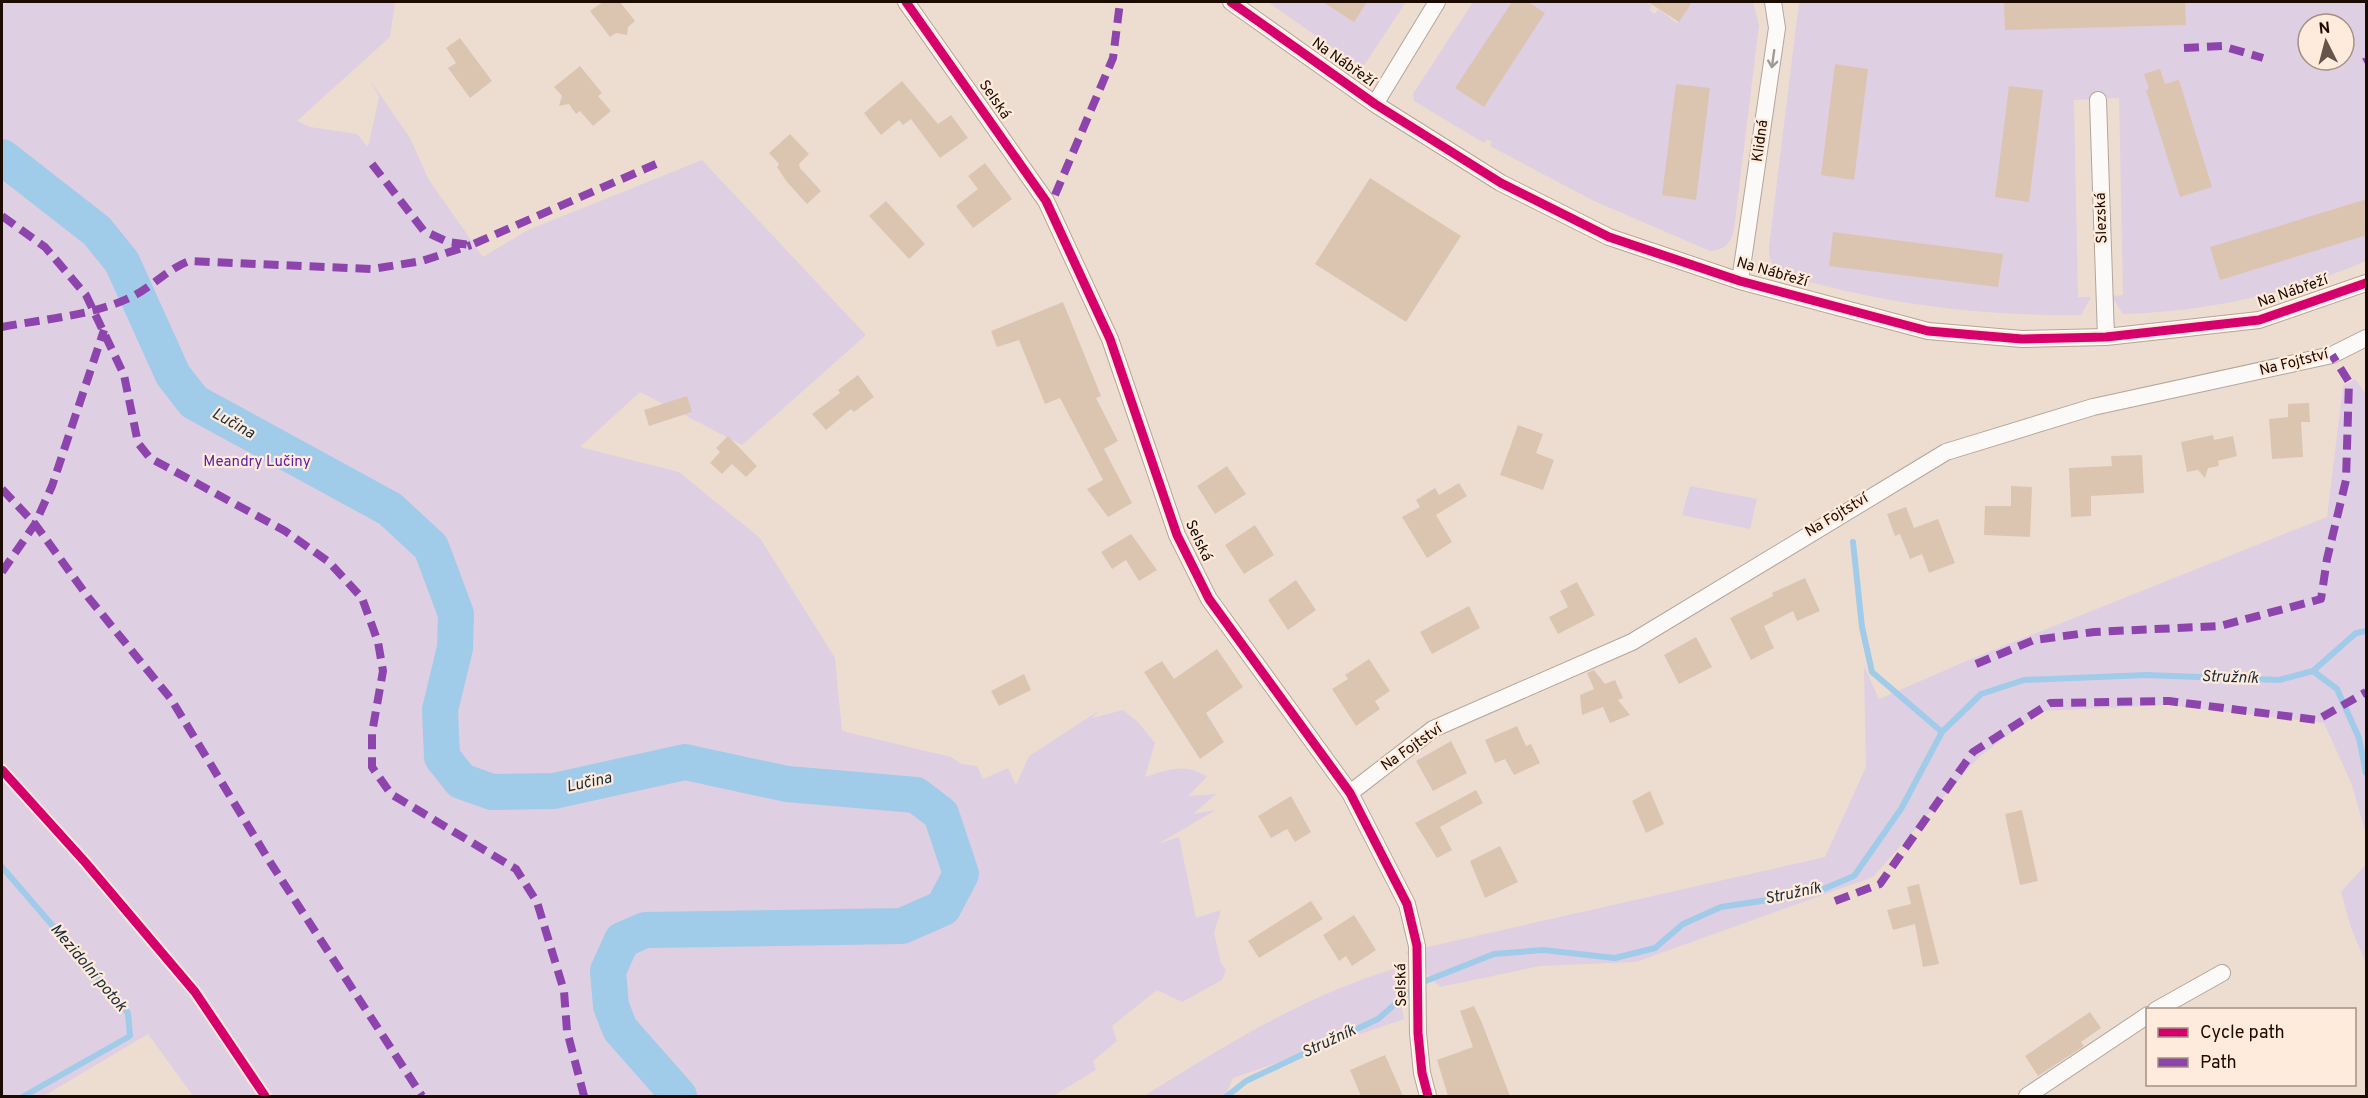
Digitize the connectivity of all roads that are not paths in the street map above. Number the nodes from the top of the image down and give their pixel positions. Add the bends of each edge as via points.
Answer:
1 (906, 2) edge
2 (1231, 2) edge
3 (1437, 2) edge
4 (1773, 2) edge
5 (2098, 100) dead end
6 (1375, 104) junction
7 (1740, 281) junction
8 (2367, 283) edge
9 (2106, 337) junction
10 (2367, 338) edge
11 (1350, 793) junction
12 (2222, 973) dead end
13 (2160, 1008) edge
14 (2146, 1016) edge
15 (1428, 1096) edge
16 (2028, 1096) edge

1 - 11 street, Selská via 1059,224 1110,339 1177,535 1209,599
2 - 6 street, Na Nábřeží
3 - 6 street
4 -> 7 street, Klidná via 1777,28
5 - 9 street, Slezská
6 - 7 street, Na Nábřeží via 1501,183 1609,237
7 - 9 street, Na Nábřeží via 1928,331 2022,339
8 - 9 street, Na Nábřeží via 2259,320
10 - 11 street, Na Fojtství via 2332,355 2093,407 1946,452 1632,642 1433,729
11 - 15 street, Selská via 1407,904 1417,946 1417,1007 1422,1073
12 - 13 street
14 - 16 street

